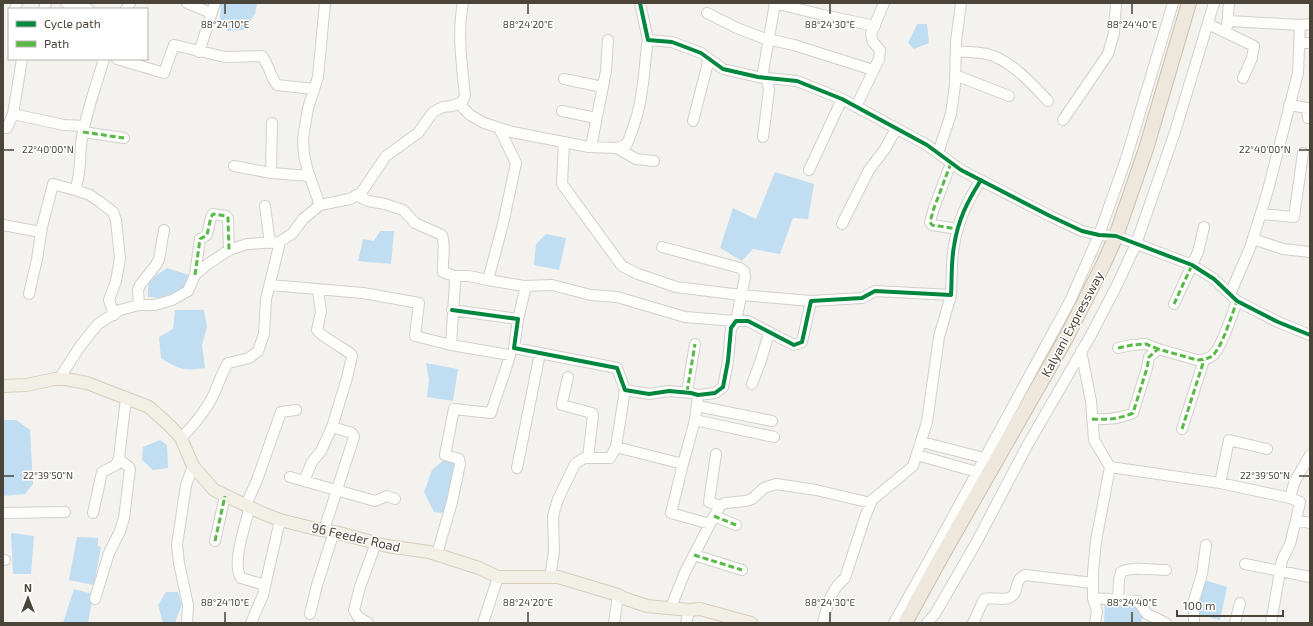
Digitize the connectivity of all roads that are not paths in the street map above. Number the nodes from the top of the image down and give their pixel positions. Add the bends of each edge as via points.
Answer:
1 (66, 3) edge
2 (187, 3) edge
3 (215, 3) edge
4 (325, 3) edge
5 (463, 3) edge
6 (640, 3) edge
7 (774, 3) edge
8 (884, 3) edge
9 (961, 3) edge
10 (1116, 3) edge
11 (1173, 3) edge
12 (1189, 3) edge
13 (1214, 3) edge
14 (1229, 3) edge
15 (85, 8) edge
16 (212, 13) junction
17 (707, 13) dead end
18 (1228, 21) junction
19 (1208, 24) junction
20 (1305, 25) edge
21 (875, 26) junction
22 (1226, 34) junction
23 (768, 39) junction
24 (608, 40) dead end
25 (648, 40) junction
26 (1300, 43) junction
27 (1310, 43) edge
28 (956, 51) junction
29 (199, 52) junction
30 (709, 59) junction
31 (22, 60) edge
32 (104, 60) edge
33 (121, 60) edge
34 (873, 70) junction
35 (956, 76) junction
36 (765, 78) junction
37 (1243, 78) dead end
38 (564, 79) dead end
39 (603, 87) junction
40 (314, 89) junction
41 (1009, 96) dead end
42 (842, 99) junction
43 (1048, 101) dead end
44 (459, 104) junction
45 (1289, 105) junction
46 (856, 106) junction
47 (562, 111) dead end
48 (13, 114) junction
49 (596, 118) junction
50 (1310, 118) edge
51 (1063, 120) dead end
52 (693, 121) dead end
53 (272, 123) dead end
54 (3, 128) edge
55 (499, 128) junction
56 (84, 129) junction
57 (896, 129) junction
58 (763, 137) dead end
59 (124, 138) dead end
60 (564, 142) junction
61 (591, 147) junction
62 (617, 148) junction
63 (938, 153) junction
64 (1303, 153) dead end
65 (654, 161) dead end
66 (951, 163) junction
67 (234, 166) dead end
68 (809, 170) dead end
69 (271, 173) junction
70 (310, 176) junction
71 (981, 180) junction
72 (75, 190) junction
73 (356, 195) junction
74 (320, 205) junction
75 (265, 206) dead end
76 (1261, 214) junction
77 (842, 224) dead end
78 (3, 225) edge
79 (1204, 227) dead end
80 (958, 229) junction
81 (164, 230) dead end
82 (41, 232) junction
83 (1100, 235) junction
84 (1116, 236) junction
85 (1253, 239) junction
86 (274, 242) junction
87 (1136, 244) junction
88 (662, 247) dead end
89 (229, 250) junction
90 (1310, 252) edge
91 (1192, 265) junction
92 (195, 275) junction
93 (454, 276) junction
94 (488, 280) junction
95 (270, 285) junction
96 (524, 286) junction
97 (318, 290) junction
98 (29, 294) dead end
99 (1230, 294) junction
100 (741, 295) junction
101 (951, 295) junction
102 (811, 301) junction
103 (1237, 301) junction
104 (1174, 304) dead end
105 (138, 305) junction
106 (452, 310) junction
107 (114, 315) junction
108 (518, 318) junction
109 (736, 321) junction
110 (769, 333) junction
111 (1310, 335) edge
112 (695, 344) dead end
113 (451, 345) junction
114 (1118, 348) dead end
115 (1158, 349) junction
116 (1081, 351) junction
117 (540, 353) junction
118 (1204, 360) junction
119 (568, 377) dead end
120 (59, 379) junction
121 (752, 384) dead end
122 (3, 386) edge
123 (625, 390) junction
124 (687, 392) junction
125 (698, 395) junction
126 (126, 398) junction
127 (697, 406) junction
128 (296, 410) dead end
129 (695, 420) junction
130 (1092, 420) junction
131 (772, 421) dead end
132 (332, 427) junction
133 (1182, 429) dead end
134 (774, 437) dead end
135 (181, 438) junction
136 (922, 442) junction
137 (616, 447) junction
138 (1267, 449) dead end
139 (716, 454) dead end
140 (1310, 454) edge
141 (917, 455) junction
142 (119, 458) junction
143 (588, 458) junction
144 (984, 458) junction
145 (683, 464) junction
146 (193, 466) junction
147 (1110, 466) junction
148 (517, 468) dead end
149 (977, 472) junction
150 (290, 477) dead end
151 (304, 481) junction
152 (1220, 483) junction
153 (338, 490) junction
154 (225, 496) junction
155 (1290, 498) junction
156 (395, 499) dead end
157 (871, 504) junction
158 (248, 506) junction
159 (720, 506) junction
160 (65, 512) dead end
161 (3, 513) edge
162 (94, 513) dead end
163 (280, 520) junction
164 (712, 520) junction
165 (1296, 520) junction
166 (1310, 523) edge
167 (736, 525) dead end
168 (329, 531) junction
169 (215, 541) dead end
170 (376, 543) junction
171 (1206, 545) dead end
172 (437, 554) junction
173 (694, 555) junction
174 (1245, 564) dead end
175 (742, 570) dead end
176 (1166, 570) dead end
177 (1280, 571) junction
178 (550, 576) junction
179 (498, 577) junction
180 (1310, 577) edge
181 (1093, 583) junction
182 (265, 585) junction
183 (618, 595) junction
184 (1093, 598) junction
185 (95, 599) dead end
186 (1118, 599) junction
187 (1240, 603) dead end
188 (671, 607) junction
189 (689, 610) junction
190 (310, 614) dead end
191 (187, 623) edge
192 (251, 623) edge
193 (368, 623) edge
194 (483, 623) edge
195 (614, 623) edge
196 (686, 623) edge
197 (751, 623) edge
198 (823, 623) edge
199 (894, 623) edge
200 (905, 623) edge
201 (928, 623) edge
202 (973, 623) edge
203 (1095, 623) edge
204 (1166, 623) edge
205 (1194, 623) edge
206 (1236, 623) edge
207 (1271, 623) edge

1 - 15 street
2 - 16 street
3 - 16 street
4 - 40 street via 318,76
5 - 44 street via 460,51 465,96
6 - 25 street
7 - 21 street
7 - 23 street
8 - 21 street
9 - 28 street
10 - 51 street via 1114,33 1108,54
11 - 83 street
12 - 84 highway, Kalyani Expressway via 1146,149
13 - 19 street
14 - 18 street
16 - 29 street
17 - 23 street via 737,28
18 - 20 street
18 - 22 street
19 - 22 street
19 - 87 street via 1175,132
20 - 26 street
21 - 34 street via 873,42 880,50
22 - 37 street via 1254,46 1252,58
23 - 34 street
23 - 36 street
24 - 39 street
25 - 30 street via 672,42
25 - 62 street via 642,90 634,127 627,144
26 - 27 street
26 - 45 street via 1298,73
28 - 35 street
28 - 43 street via 988,54 1010,65
29 - 33 street via 174,45 164,73
29 - 40 street via 225,57 262,56 277,85
30 - 36 street via 723,69
30 - 52 street
31 - 48 street
32 - 56 street
34 - 46 street
35 - 41 street
35 - 63 street via 952,114
36 - 42 street via 798,81
36 - 58 street via 770,90
38 - 39 street
39 - 49 street
40 - 70 street via 303,138 304,155
42 - 46 street
42 - 68 street
44 - 55 street via 470,115
44 - 73 street via 433,112 418,133 386,156 361,193
45 - 50 street via 1307,108
45 - 76 street
46 - 57 street
47 - 49 street
48 - 54 street via 7,128
48 - 56 street
49 - 61 street
53 - 69 street
55 - 60 street
55 - 94 street via 516,163
56 - 59 street
56 - 72 street
57 - 63 street
57 - 77 street via 869,170
60 - 61 street
60 - 100 street via 562,184 622,266 676,286
61 - 62 street
62 - 65 street via 636,159
63 - 66 street
64 - 76 street via 1294,218
66 - 71 street
66 - 80 street via 930,222 932,225
67 - 69 street
69 - 70 street
70 - 74 street
71 - 80 street via 968,201
71 - 83 street via 1082,231
72 - 82 street via 53,184
72 - 107 street via 100,202 112,212 116,220 120,258 109,300
73 - 74 street via 350,199
73 - 93 street via 368,201 403,210 415,222 442,235 444,272
74 - 86 street via 292,234
75 - 86 street
76 - 85 street
78 - 82 street
79 - 91 street
80 - 101 street via 954,247
81 - 105 street via 159,259 140,284
82 - 98 street
83 - 84 street
83 - 144 street via 1070,301
84 - 87 street
84 - 200 highway, Kalyani Expressway via 1066,338
85 - 90 street via 1283,248
85 - 99 street
86 - 89 street via 247,244
86 - 95 street via 279,246
87 - 91 street
87 - 116 street
88 - 100 street via 740,268 744,271 745,277
89 - 92 street
89 - 92 street via 228,218 213,214 207,235 200,239
91 - 99 street via 1214,279
91 - 104 street
92 - 105 street via 188,291 172,300 155,305
93 - 94 street
93 - 106 street
94 - 96 street
95 - 97 street
95 - 135 street via 266,299 264,334 258,351 249,358 228,363 212,398 195,424
96 - 108 street
96 - 109 street via 552,286 591,295 617,297 685,317
97 - 113 street via 363,292 419,303 415,336
97 - 132 street via 321,312 317,330 352,356 348,378
99 - 103 street
100 - 102 street
100 - 109 street
101 - 102 street via 875,291 862,298
101 - 136 street via 939,337
102 - 110 street via 802,342 794,345
103 - 111 street
103 - 118 street via 1217,351
105 - 107 street via 120,310
106 - 108 street
106 - 113 street
107 - 120 street via 98,324
108 - 117 street via 514,348
109 - 110 street via 748,321
109 - 125 street via 731,328 723,387 715,393
110 - 121 street
112 - 124 street
113 - 172 street via 510,354 492,413 454,409 445,455 459,459 460,464
114 - 115 street via 1146,344
115 - 118 street
115 - 130 street via 1149,357 1133,413 1112,420
116 - 130 street via 1091,401
116 - 201 street via 976,543
117 - 123 street via 617,368
117 - 148 street
118 - 133 street
119 - 143 street via 562,405 593,415
120 - 122 main road, 96 Feeder Road via 26,386
120 - 126 main road, 96 Feeder Road via 87,383
123 - 124 street via 649,394
123 - 137 street
124 - 125 street
125 - 127 street
126 - 135 main road, 96 Feeder Road via 149,407
126 - 142 street
127 - 129 street
127 - 131 street
128 - 158 street via 281,412
129 - 134 street
129 - 145 street
130 - 147 street via 1094,440
132 - 151 street
132 - 153 street via 354,434
135 - 146 main road, 96 Feeder Road
136 - 141 street
136 - 144 street
137 - 143 street via 610,458
137 - 145 street
138 - 152 street via 1230,440
139 - 159 street via 709,502
140 - 155 street via 1294,483
141 - 149 street
141 - 157 street via 913,466 872,500
142 - 162 street via 116,466 101,474
142 - 185 street via 130,469 124,518 109,553
143 - 178 street via 575,464 558,499 554,516 554,552
144 - 149 street
145 - 164 street via 671,513
146 - 154 main road, 96 Feeder Road via 214,490
146 - 191 street via 186,485 176,545 188,604
147 - 152 street
147 - 181 street via 1096,541
149 - 199 street
150 - 151 street
151 - 153 street
152 - 155 street
153 - 156 street via 375,501 387,496
153 - 168 street
154 - 158 main road, 96 Feeder Road
154 - 169 street
155 - 165 street via 1300,502
157 - 159 street via 816,490 776,484 764,488 752,499
157 - 198 street via 845,578 828,601
158 - 163 main road, 96 Feeder Road
158 - 182 street via 238,570 241,578
159 - 164 street
160 - 161 street
163 - 168 main road, 96 Feeder Road
163 - 182 street
164 - 167 street
164 - 173 street
165 - 166 street
165 - 177 street
168 - 170 main road, 96 Feeder Road
168 - 190 street
170 - 172 main road, 96 Feeder Road
170 - 193 street via 354,610 358,617
171 - 205 street via 1202,574 1192,607
172 - 179 main road, 96 Feeder Road
173 - 175 street
173 - 188 street
174 - 177 street
176 - 186 street via 1124,570 1119,580
177 - 180 street
177 - 207 street
178 - 179 main road, 96 Feeder Road
178 - 183 main road, 96 Feeder Road
179 - 194 street
181 - 184 street
181 - 202 street via 1025,575 1018,580 1014,594 1010,597 984,599
182 - 192 street
183 - 188 main road, 96 Feeder Road via 647,606
183 - 195 street
184 - 186 street
184 - 203 street via 1097,611
186 - 204 street via 1138,601 1147,614
187 - 206 street
188 - 189 main road, 96 Feeder Road
189 - 196 street
189 - 197 main road, 96 Feeder Road via 700,609

